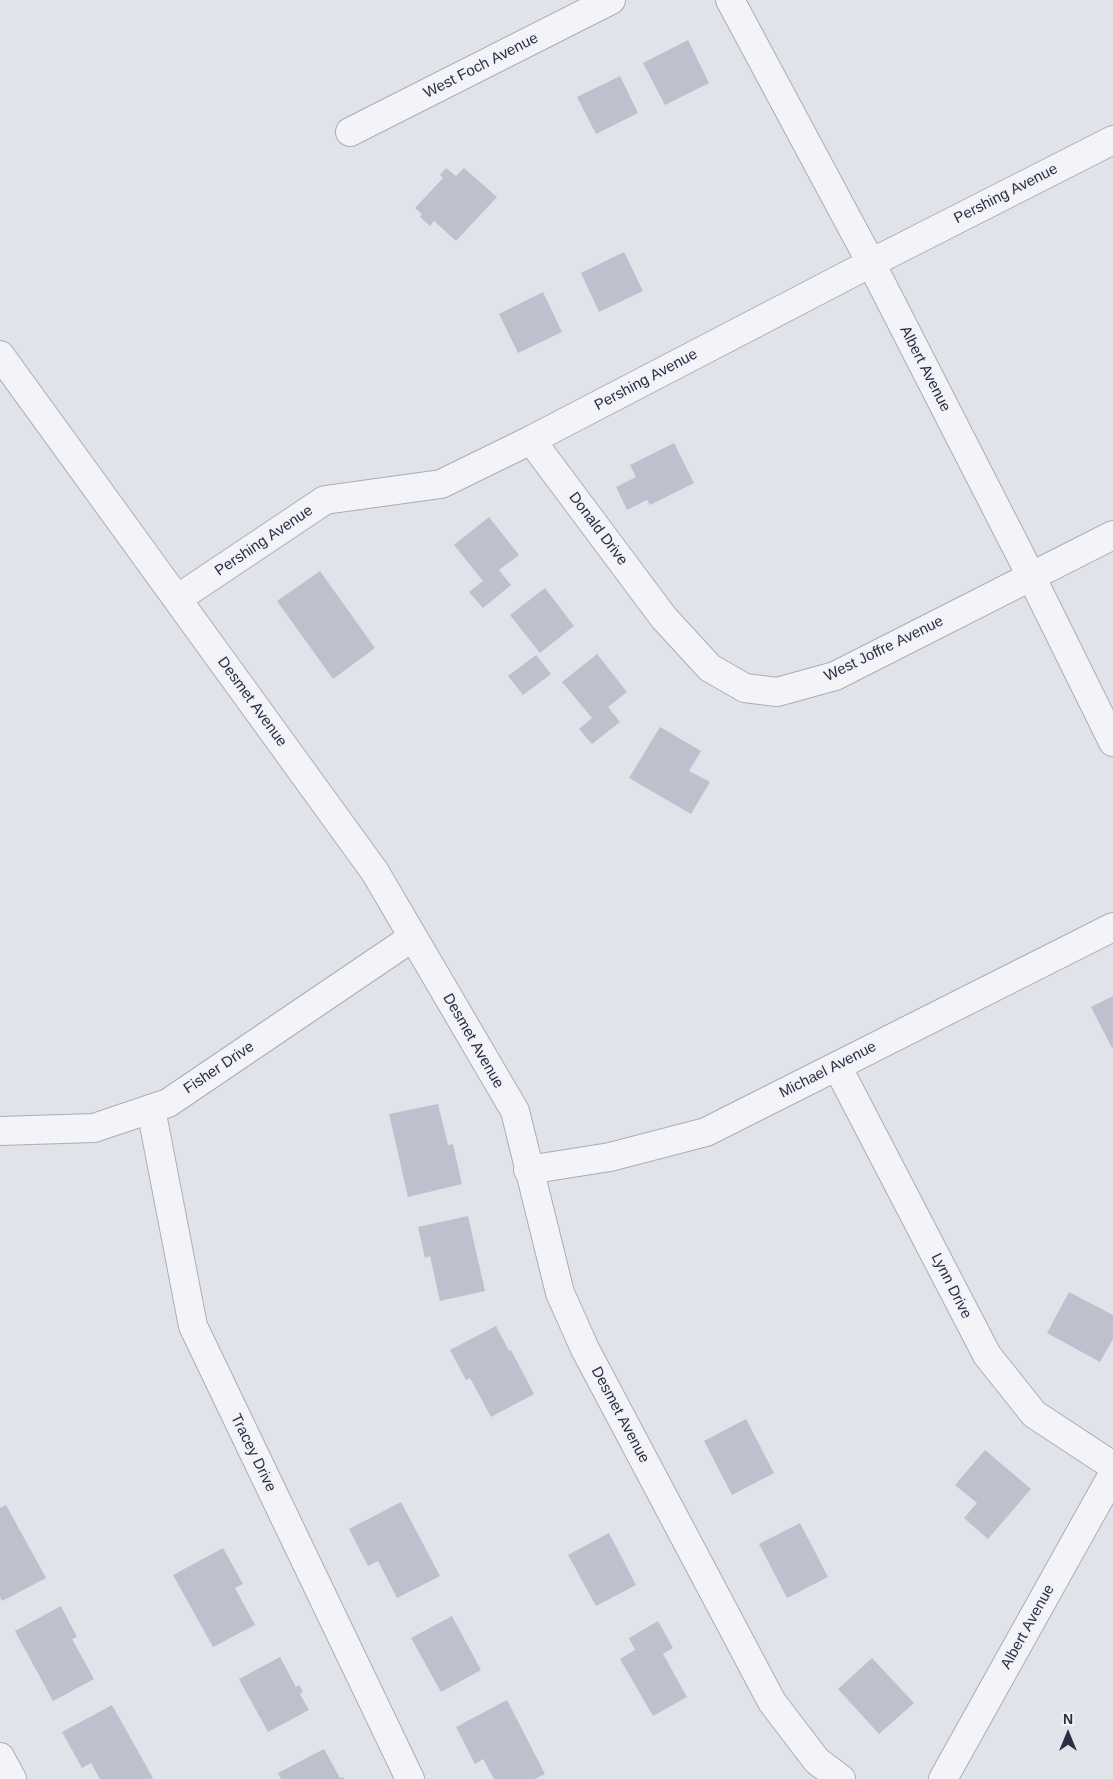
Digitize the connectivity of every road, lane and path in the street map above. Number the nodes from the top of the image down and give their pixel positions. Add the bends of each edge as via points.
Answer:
1 (611, 0) edge
2 (730, 0) edge
3 (350, 132) dead end
4 (1113, 140) edge
5 (870, 263) junction
6 (0, 355) edge
7 (531, 440) junction
8 (1113, 535) edge
9 (1031, 576) junction
10 (177, 599) junction
11 (664, 618) joint
12 (1113, 742) edge
13 (1113, 927) edge
14 (413, 937) junction
15 (837, 1066) junction
16 (151, 1109) junction
17 (0, 1131) edge
18 (528, 1170) junction
19 (1113, 1466) edge
20 (1113, 1474) edge
21 (0, 1757) edge
22 (12, 1779) edge
23 (410, 1779) edge
24 (841, 1779) edge
25 (943, 1779) edge

1 - 3 street, West Foch Avenue
2 - 5 street, Albert Avenue
4 - 5 street, Pershing Avenue
5 - 7 street, Pershing Avenue
5 - 9 street, Albert Avenue
6 - 10 street, Desmet Avenue
7 - 10 street, Pershing Avenue via 441,484 325,500
7 - 11 street, Donald Drive
8 - 9 street, West Joffre Avenue
9 - 11 street, West Joffre Avenue via 835,676 777,692 745,688 710,668
9 - 12 street, Albert Avenue
10 - 14 street, Desmet Avenue via 375,872
13 - 15 street, Michael Avenue
14 - 16 street, Fisher Drive via 168,1103
14 - 18 street, Desmet Avenue via 514,1111
15 - 18 street, Michael Avenue via 706,1132 610,1157
15 - 19 street, Lynn Drive via 987,1355 1034,1414
16 - 17 street, Fisher Drive via 94,1128
16 - 23 street, Tracey Drive via 192,1326
18 - 24 street, Desmet Avenue via 560,1293 585,1348 772,1702 817,1761
20 - 25 street, Albert Avenue
21 - 22 street

